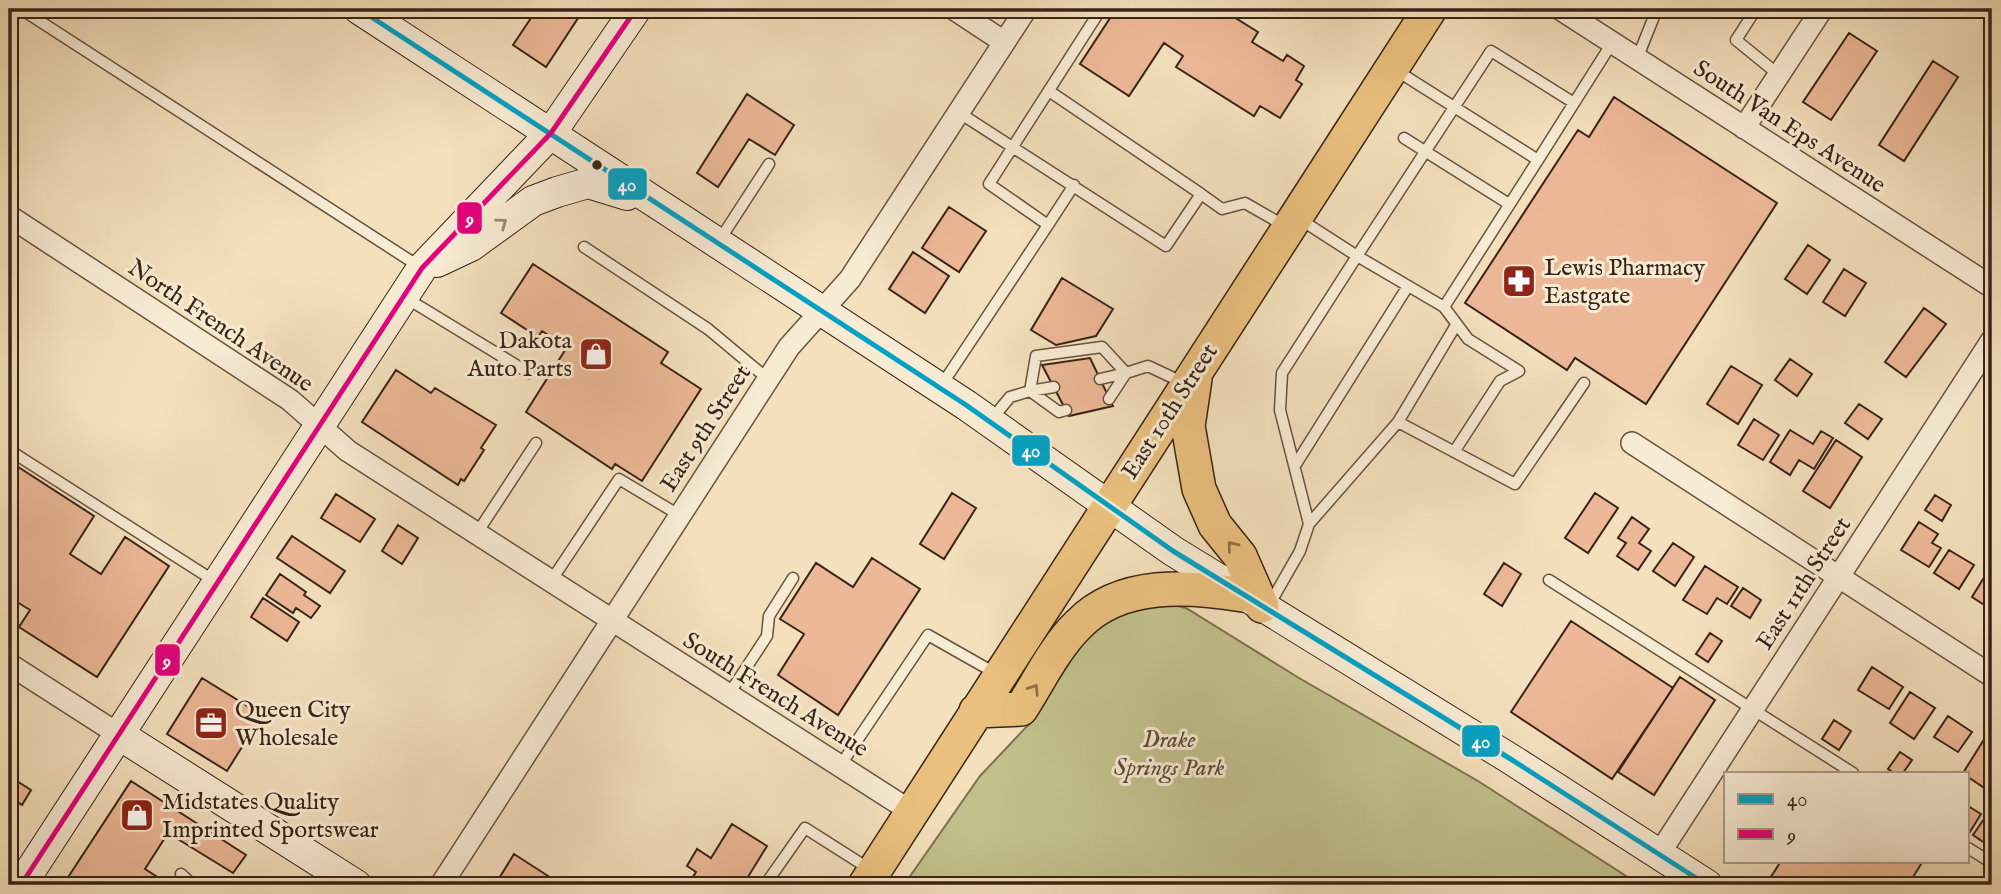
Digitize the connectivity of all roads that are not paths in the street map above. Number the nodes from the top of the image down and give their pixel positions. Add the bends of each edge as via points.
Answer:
1 (21, 9) edge
2 (359, 9) edge
3 (636, 9) edge
4 (954, 9) edge
5 (1026, 9) edge
6 (1101, 9) edge
7 (1430, 9) edge
8 (1560, 9) edge
9 (1657, 9) edge
10 (1756, 9) edge
11 (1822, 9) edge
12 (1004, 42) junction
13 (1612, 43) junction
14 (1637, 59) junction
15 (1392, 67) junction
16 (1779, 75) junction
17 (1049, 91) junction
18 (1574, 103) junction
19 (1455, 108) junction
20 (958, 112) junction
21 (1744, 128) junction
22 (551, 133) junction
23 (1404, 138) dead end
24 (1014, 145) junction
25 (1425, 152) junction
26 (1538, 160) junction
27 (769, 164) dead end
28 (1074, 185) junction
29 (1201, 194) junction
30 (1509, 204) junction
31 (676, 215) junction
32 (9, 216) edge
33 (1292, 222) junction
34 (1048, 225) junction
35 (718, 243) junction
36 (584, 247) dead end
37 (1357, 256) junction
38 (422, 268) junction
39 (1408, 286) junction
40 (1992, 287) edge
41 (404, 297) junction
42 (1444, 307) junction
43 (822, 311) junction
44 (1456, 325) junction
45 (1992, 340) edge
46 (529, 373) dead end
47 (1126, 373) junction
48 (1192, 375) junction
49 (768, 379) junction
50 (1100, 379) dead end
51 (1584, 383) dead end
52 (1054, 387) dead end
53 (940, 388) junction
54 (1030, 391) junction
55 (1109, 399) dead end
56 (1066, 410) dead end
57 (989, 422) junction
58 (1398, 422) junction
59 (319, 425) junction
60 (536, 443) dead end
61 (1632, 443) dead end
62 (9, 450) edge
63 (1454, 452) junction
64 (1296, 464) junction
65 (1107, 507) junction
66 (679, 515) junction
67 (1309, 524) junction
68 (477, 533) junction
69 (793, 578) dead end
70 (1838, 578) junction
71 (1549, 580) dead end
72 (551, 581) junction
73 (216, 582) junction
74 (1257, 604) junction
75 (611, 620) junction
76 (9, 664) edge
77 (999, 675) junction
78 (1992, 677) edge
79 (729, 694) junction
80 (1753, 709) junction
81 (976, 711) junction
82 (118, 734) junction
83 (841, 766) junction
84 (1851, 772) edge
85 (912, 812) junction
86 (1969, 849) edge
87 (1659, 855) junction
88 (1992, 863) edge
89 (181, 874) dead end
90 (869, 879) edge
91 (21, 885) edge
92 (193, 885) edge
93 (356, 885) edge
94 (441, 885) edge
95 (765, 885) edge
96 (1707, 885) edge

1 - 38 lane
2 - 22 main road
3 - 22 main road
4 - 12 street
5 - 12 street, East 9th Street
6 - 17 lane
7 - 15 main road, East 10th Street
8 - 13 street, South Van Eps Avenue
9 - 14 lane
10 - 16 lane via 1736,40
11 - 16 street
12 - 20 street, East 9th Street
13 - 14 street, South Van Eps Avenue
13 - 18 lane
14 - 21 street, South Van Eps Avenue
15 - 19 lane
15 - 33 main road, East 10th Street
16 - 21 street
17 - 24 lane
17 - 29 lane
18 - 19 lane via 1491,51
18 - 26 lane
19 - 25 lane
19 - 26 lane
20 - 24 lane
20 - 43 street, East 9th Street via 850,279
21 - 40 street, South Van Eps Avenue
22 - 31 main road
22 - 38 main road
23 - 25 lane
24 - 28 lane
24 - 34 lane via 989,184
25 - 30 lane
25 - 37 lane
26 - 30 lane
27 - 35 lane
28 - 29 lane via 1167,247
28 - 34 lane
29 - 33 lane via 1222,209 1245,203
30 - 42 lane
31 - 35 main road
38 -> 31 main road via 471,246 533,201 588,183
32 - 59 street, North French Avenue via 290,400
33 - 37 lane
33 - 48 main road, East 10th Street
34 - 53 lane
35 - 43 main road
36 - 49 lane via 708,328
37 - 39 lane
37 - 64 lane via 1282,373 1280,410
38 - 41 main road
39 - 42 lane
39 - 64 lane
41 - 46 lane
41 - 59 main road
42 - 44 lane
43 - 49 street, East 9th Street
43 - 53 main road
44 - 58 lane
44 - 63 lane via 1519,371 1500,381
45 - 70 street, East 11th Street
47 - 48 lane via 1148,366
47 - 50 lane
47 - 54 lane via 1102,348 1036,356
47 - 55 lane
48 - 65 main road, East 10th Street
74 -> 48 main road via 1240,556 1215,525 1199,489 1188,426
49 - 66 street, East 9th Street
51 - 63 lane via 1515,484
52 - 54 lane
53 - 57 main road
54 - 56 lane via 1059,412
54 - 57 lane via 1010,397
57 - 65 main road
58 - 63 lane
58 - 67 lane
59 - 68 street, North French Avenue via 348,451
59 - 73 main road
60 - 68 lane
61 - 70 street
62 - 73 lane
64 - 67 lane
65 - 74 main road
65 - 77 main road, East 10th Street
66 - 72 lane via 619,479
66 - 75 street, East 9th Street
67 - 74 lane via 1300,551
68 - 72 street, North French Avenue
69 - 79 lane via 769,616 767,636
70 - 78 street
70 - 80 street, East 11th Street
71 - 80 lane
72 - 75 street, North French Avenue
73 - 82 main road
81 -> 74 main road via 1021,709 1079,623 1130,594 1208,589
74 - 87 main road
75 - 79 street, South French Avenue
75 - 94 street, East 9th Street
76 - 82 street
77 - 81 main road, East 10th Street
77 - 83 lane via 928,635
79 - 83 street, South French Avenue
80 - 84 lane
80 - 87 street, East 11th Street
81 - 85 main road, East 10th Street
82 - 91 main road
82 - 93 main road
83 - 85 street, South French Avenue
85 - 90 main road, East 10th Street
86 - 88 lane
87 - 96 main road
89 - 92 lane
90 - 95 lane via 805,828

